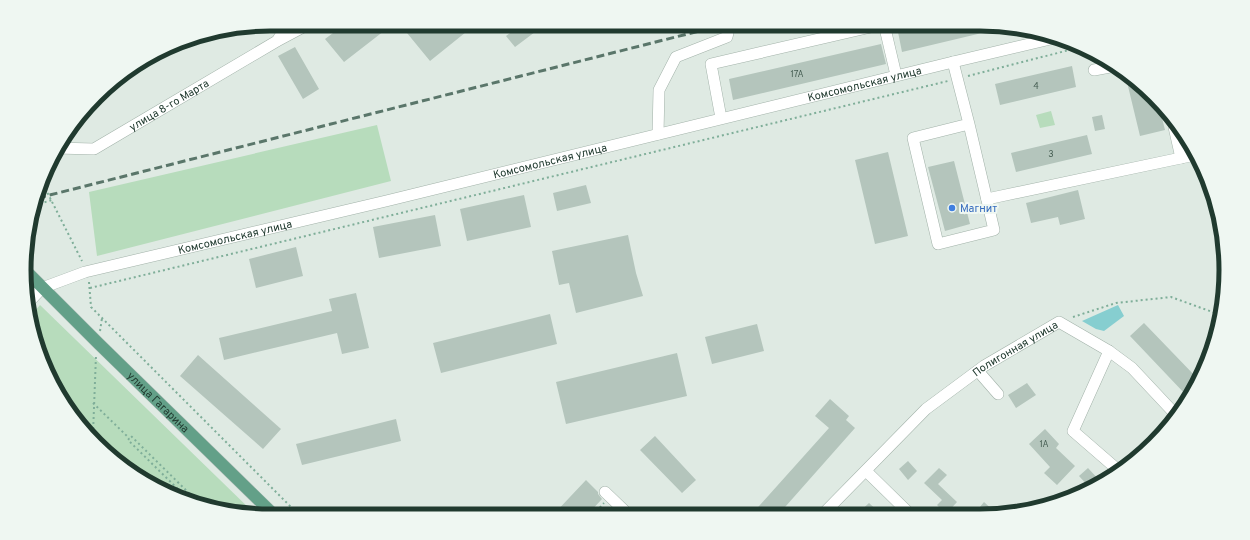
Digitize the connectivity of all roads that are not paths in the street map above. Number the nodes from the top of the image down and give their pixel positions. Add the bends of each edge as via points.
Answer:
1 (283, 31) edge
2 (296, 31) edge
3 (728, 31) edge
4 (854, 31) edge
5 (886, 31) edge
6 (1046, 40) edge
7 (277, 41) junction
8 (953, 62) junction
9 (1107, 68) edge
10 (1094, 70) dead end
11 (896, 75) junction
12 (721, 118) junction
13 (969, 124) junction
14 (1175, 132) edge
15 (658, 134) junction
16 (64, 148) edge
17 (1190, 156) edge
18 (1182, 158) junction
19 (987, 199) junction
20 (31, 277) edge
21 (42, 288) junction
22 (33, 298) edge
23 (1109, 351) junction
24 (978, 371) junction
25 (998, 394) dead end
26 (1173, 411) edge
27 (1115, 467) edge
28 (866, 471) junction
29 (607, 494) road end
30 (268, 509) edge
31 (623, 509) edge
32 (827, 509) edge
33 (905, 509) edge

1 - 7 street, улица 8-го Марта
2 - 7 street, улица 8-го Марта
3 - 15 street via 727,37 676,57 659,90
4 - 12 street via 711,64
5 - 11 street
6 - 8 street, Комсомольская улица
7 - 16 street, улица 8-го Марта via 94,149
8 - 11 street, Комсомольская улица
8 - 13 street
9 - 10 street
11 - 12 street, Комсомольская улица
12 - 15 street, Комсомольская улица
13 - 19 street
13 - 19 street via 913,138 938,244 994,230
14 - 18 street
15 - 21 street, Комсомольская улица via 86,272
17 - 18 street
18 - 19 street
20 - 21 main road, улица Гагарина
21 - 22 street
21 - 30 main road, улица Гагарина
23 - 24 street, Полигонная улица via 1059,322
23 - 26 street, Полигонная улица via 1132,368
23 - 27 street via 1073,431
24 - 25 street
24 - 28 street, Полигонная улица via 926,410
28 - 32 street, Полигонная улица
28 - 33 street
29 - 31 street

